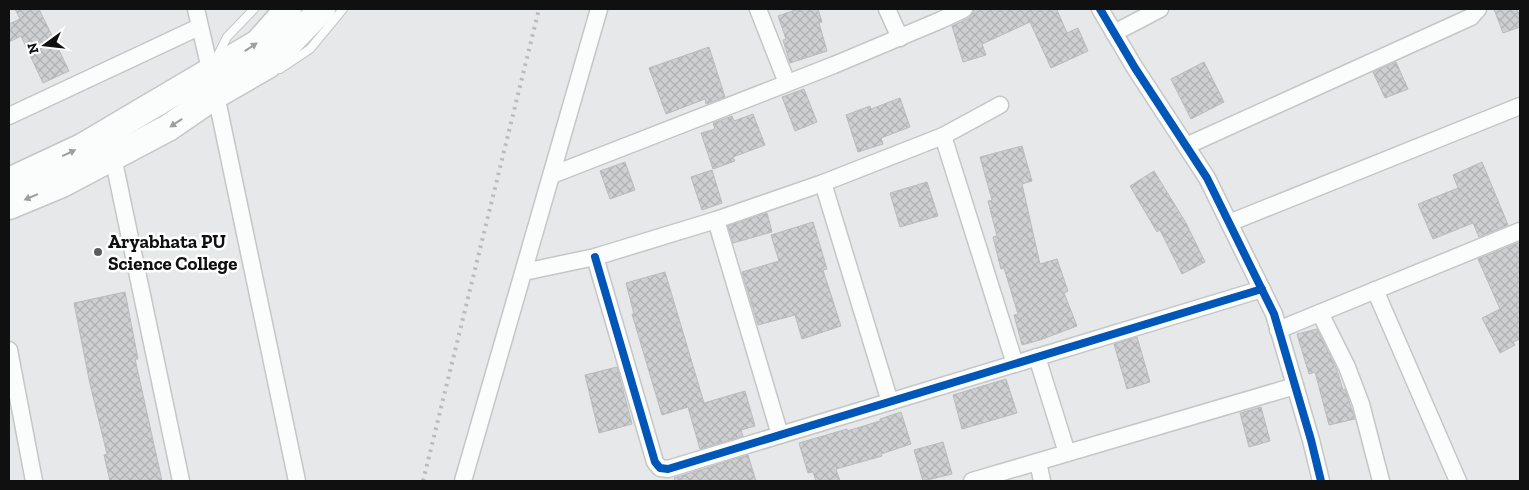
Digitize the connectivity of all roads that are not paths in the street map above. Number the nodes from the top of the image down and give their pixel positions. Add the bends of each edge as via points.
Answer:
1 (196, 9) edge
2 (254, 9) edge
3 (288, 9) edge
4 (322, 9) edge
5 (343, 9) edge
6 (599, 9) edge
7 (758, 9) edge
8 (887, 9) edge
9 (964, 9) edge
10 (1100, 9) edge
11 (1160, 9) edge
12 (1478, 9) edge
13 (199, 27) junction
14 (1114, 33) junction
15 (900, 38) junction
16 (270, 76) dead end
17 (787, 83) junction
18 (219, 88) junction
19 (1000, 105) dead end
20 (1520, 106) edge
21 (9, 116) edge
22 (943, 136) junction
23 (1186, 146) junction
24 (113, 157) junction
25 (552, 175) junction
26 (9, 181) edge
27 (823, 183) junction
28 (9, 206) edge
29 (716, 220) junction
30 (1229, 224) junction
31 (1520, 231) edge
32 (595, 257) junction
33 (524, 272) junction
34 (1262, 289) junction
35 (1375, 290) junction
36 (1320, 313) junction
37 (1278, 330) junction
38 (9, 350) edge
39 (1037, 357) junction
40 (1015, 364) junction
41 (1295, 386) junction
42 (890, 402) junction
43 (780, 435) junction
44 (1067, 453) junction
45 (1038, 462) junction
46 (34, 481) edge
47 (181, 481) edge
48 (297, 481) edge
49 (463, 481) edge
50 (972, 481) edge
51 (1042, 481) edge
52 (1321, 481) edge
53 (1381, 481) edge
54 (1458, 481) edge

1 - 13 street
2 - 18 lane via 227,37
18 -> 3 main road
4 - 18 main road via 268,65
5 - 16 lane via 310,49
6 - 25 street
7 - 17 street
8 - 15 street
9 - 15 street
10 - 14 street
11 - 14 street
12 - 23 street via 1472,17
13 - 18 street
13 - 21 street
14 - 23 street
15 - 17 street
17 - 25 street
18 -> 24 main road via 168,128
26 -> 18 main road
18 - 48 street
19 - 22 street
20 - 30 street
22 - 27 street
22 - 40 street
23 - 30 street via 1207,178
24 -> 28 main road via 62,184
24 - 47 street
25 - 33 street
27 - 29 street
27 - 42 street
29 - 32 street
29 - 43 street
30 - 34 street
31 - 35 street
32 - 33 street
32 - 43 street via 655,462 660,468 668,469
33 - 49 street
34 - 37 street
34 - 39 street
35 - 36 street
35 - 54 street
36 - 37 street
36 - 53 street via 1361,404
37 - 41 street
38 - 46 street
39 - 40 street
39 - 44 street
40 - 42 street
41 - 44 street
41 - 52 street
42 - 43 street
44 - 45 street
45 - 50 street
45 - 51 street

